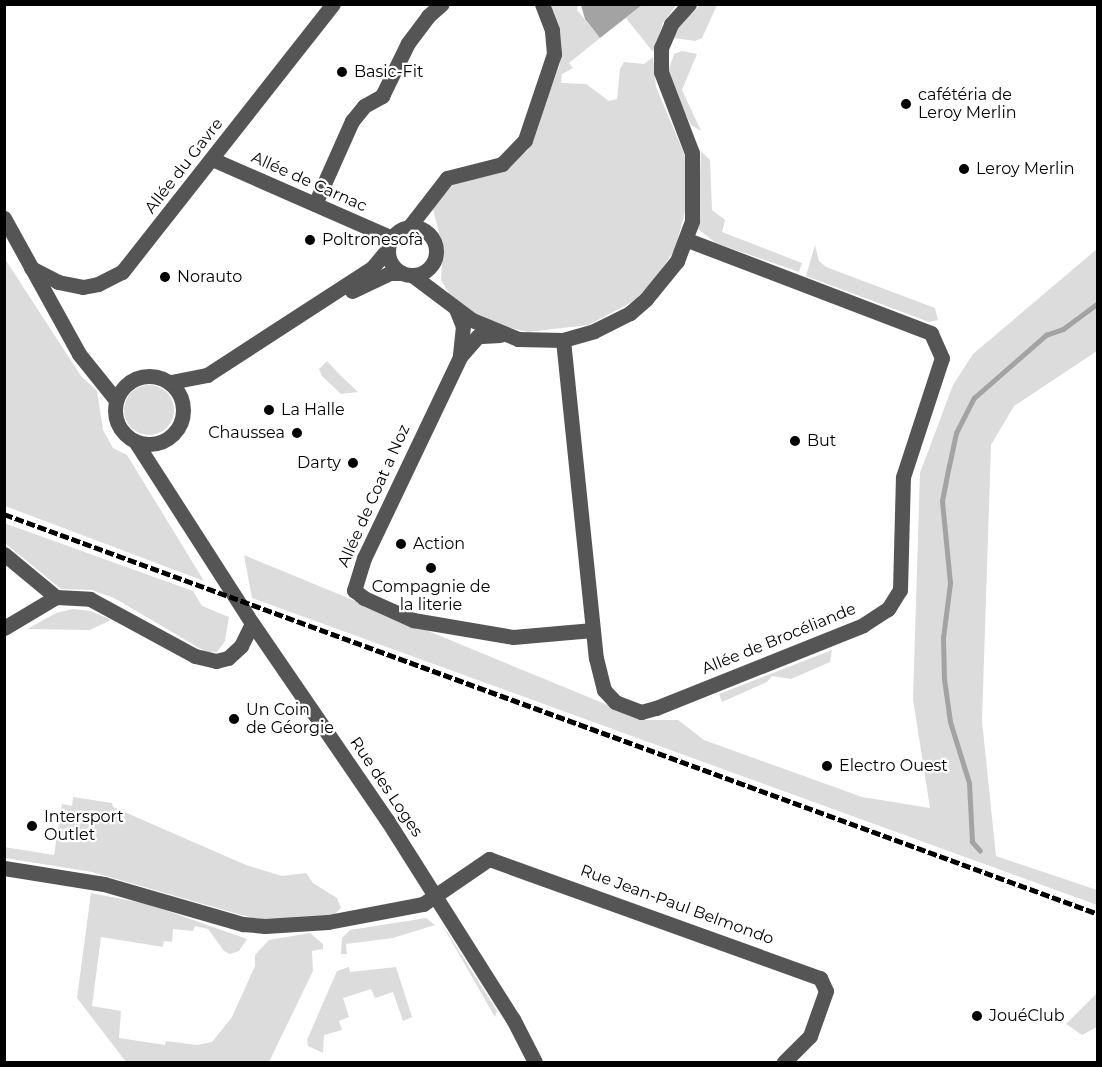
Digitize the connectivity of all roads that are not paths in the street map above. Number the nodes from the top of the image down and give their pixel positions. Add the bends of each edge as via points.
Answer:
1 (333, 4) edge
2 (442, 4) edge
3 (542, 4) edge
4 (689, 4) edge
5 (212, 159) junction
6 (315, 204) junction
7 (4, 218) edge
8 (409, 227) junction
9 (688, 240) junction
10 (390, 243) junction
11 (31, 268) junction
12 (407, 274) junction
13 (456, 309) junction
14 (276, 332) junction
15 (503, 335) junction
16 (563, 340) junction
17 (460, 357) junction
18 (92, 370) junction
19 (207, 375) junction
20 (132, 380) junction
21 (171, 382) junction
22 (116, 400) junction
23 (184, 406) junction
24 (165, 440) junction
25 (135, 441) junction
26 (159, 475) junction
27 (4, 554) edge
28 (56, 597) junction
29 (252, 623) junction
30 (4, 628) edge
31 (593, 630) junction
32 (4, 868) edge
33 (436, 897) junction
34 (535, 1062) edge
35 (784, 1062) edge

1 - 5 street, Allée du Gavre
2 - 6 street via 408,43 382,96 364,106 352,121
3 - 8 street via 552,30 554,54 525,140 502,164 447,178
4 - 9 street via 671,24 660,55 664,86 686,129 692,153 695,197
5 - 6 street, Allée de Carnac
5 - 11 street, Allée du Gavre via 132,262 112,279 83,287
6 - 10 street, Allée de Carnac
7 - 11 street
8 - 10 street
8 - 12 street via 427,233 436,250 429,268
9 - 16 street via 662,283 630,313 594,331
9 - 31 street, Allée de Brocéliande via 931,333 942,358 903,477 900,591 888,609 863,625 641,712 615,702 604,690
10 - 12 street via 393,266
10 - 14 street via 372,268 290,318
11 - 18 street
12 - 13 street
12 - 14 street via 390,273
13 - 15 street
13 - 17 street, Allée de Coat a Noz via 463,326
14 - 19 street
15 - 16 street
15 - 17 street, Allée de Coat a Noz via 478,336
16 - 31 street, Allée de Brocéliande
17 - 31 street, Allée de Coat a Noz via 357,575 354,590 363,598 413,620 513,637
18 - 20 street
18 - 22 street
19 - 21 street
19 - 23 street
20 - 21 street via 148,375
20 - 22 street
21 - 23 street
22 - 25 street via 117,421
23 - 24 street via 180,426
24 - 25 street via 150,444
24 - 26 street
25 - 26 street, Rue des Loges
26 - 29 street, Rue des Loges
27 - 28 street
28 - 29 street via 103,603 204,660 228,658 241,646
28 - 30 street
29 - 33 street, Rue des Loges
32 - 33 street via 136,891 243,924 265,926 328,922 423,904
33 - 34 street, Rue des Loges via 517,1026
33 - 35 street, Rue Jean-Paul Belmondo via 489,859 820,978 826,991 810,1036

